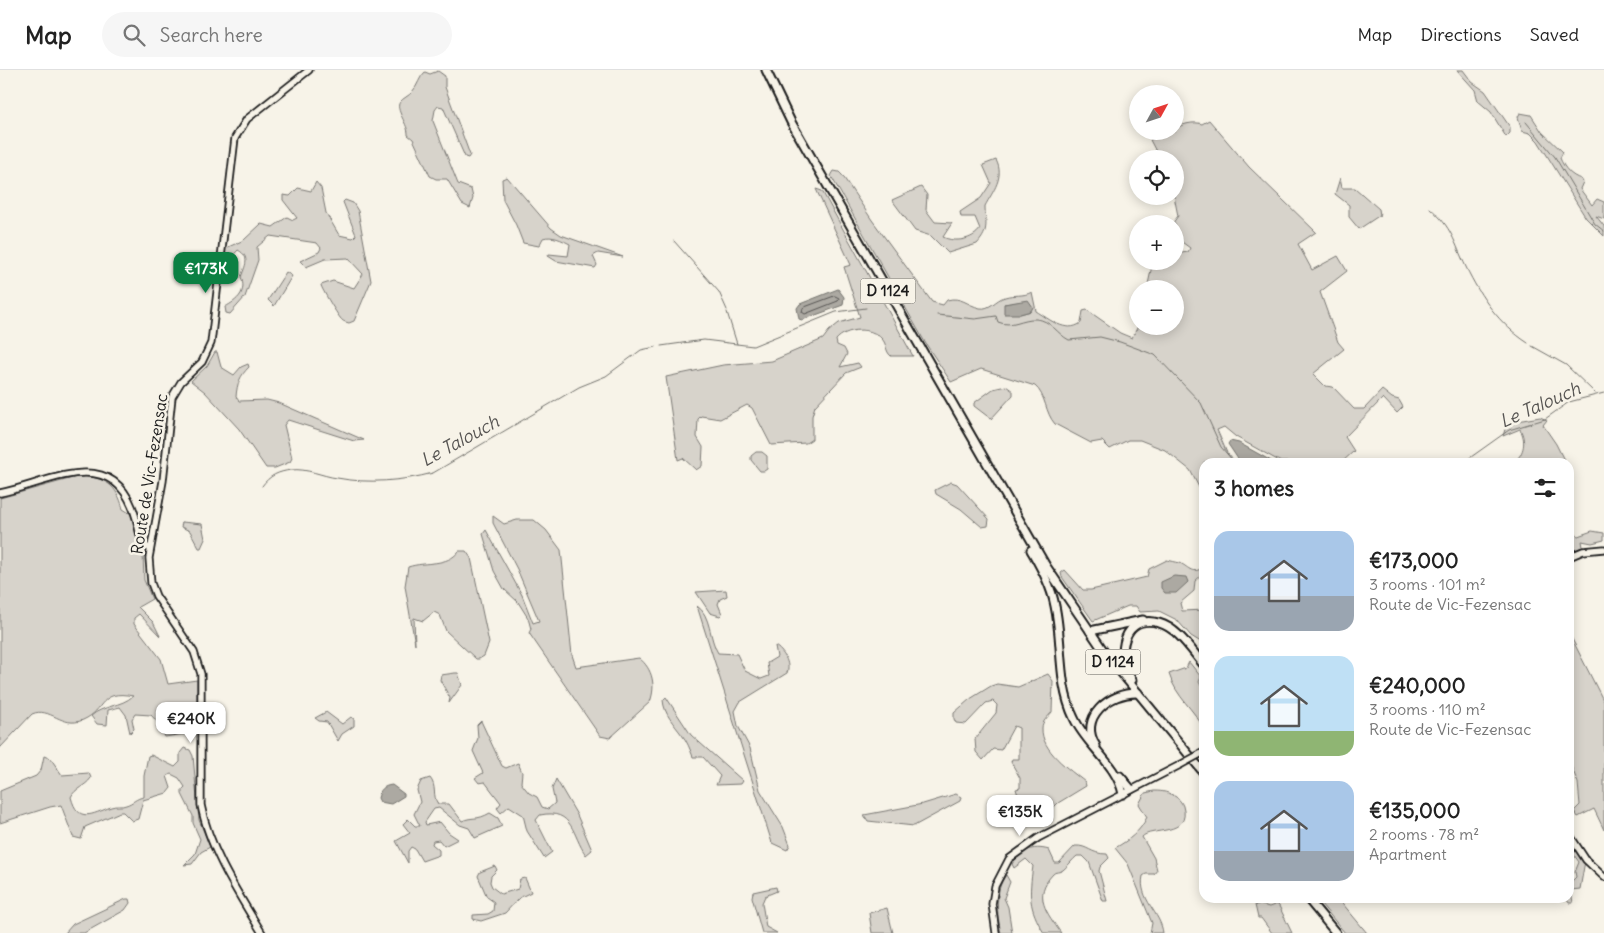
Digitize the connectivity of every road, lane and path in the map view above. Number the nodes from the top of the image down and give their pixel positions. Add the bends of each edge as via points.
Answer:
1 (309, 70) edge
2 (766, 70) edge
3 (0, 493) edge
4 (1014, 511) junction
5 (149, 548) junction
6 (1604, 549) edge
7 (1574, 555) edge
8 (1090, 631) junction
9 (1199, 653) edge
10 (1199, 660) edge
11 (1140, 695) junction
12 (1199, 755) edge
13 (1199, 767) edge
14 (1131, 790) junction
15 (1123, 794) junction
16 (1574, 841) edge
17 (1604, 877) edge
18 (1310, 903) edge
19 (262, 933) edge
20 (996, 933) edge
21 (1336, 933) edge

1 - 5 main road, Route de Vic-Fezensac via 247,119 235,138 211,344 202,362 181,382 172,397 163,482
2 - 4 highway, D 1124 via 791,122
3 - 5 main road via 78,472 103,476 126,496 143,543
4 - 8 highway, D 1124
4 - 15 highway via 1052,592 1065,689 1072,715 1117,777
5 - 19 main road, Route de Vic-Fezensac via 149,571 156,596 194,652 201,674 201,805 204,820 213,844
6 - 7 main road
8 - 9 highway via 1160,618 1177,628
8 - 11 highway, D 1124
10 - 11 highway via 1168,627 1159,622 1141,624 1125,637 1121,649 1125,668
11 - 13 highway, D 1124
11 - 14 highway via 1130,693 1103,705 1092,718 1090,728 1096,746
12 - 14 main road, bridge
14 - 15 main road
15 - 20 main road via 1031,842 1009,859 995,886 992,904
16 - 17 main road via 1592,867
18 - 21 highway

